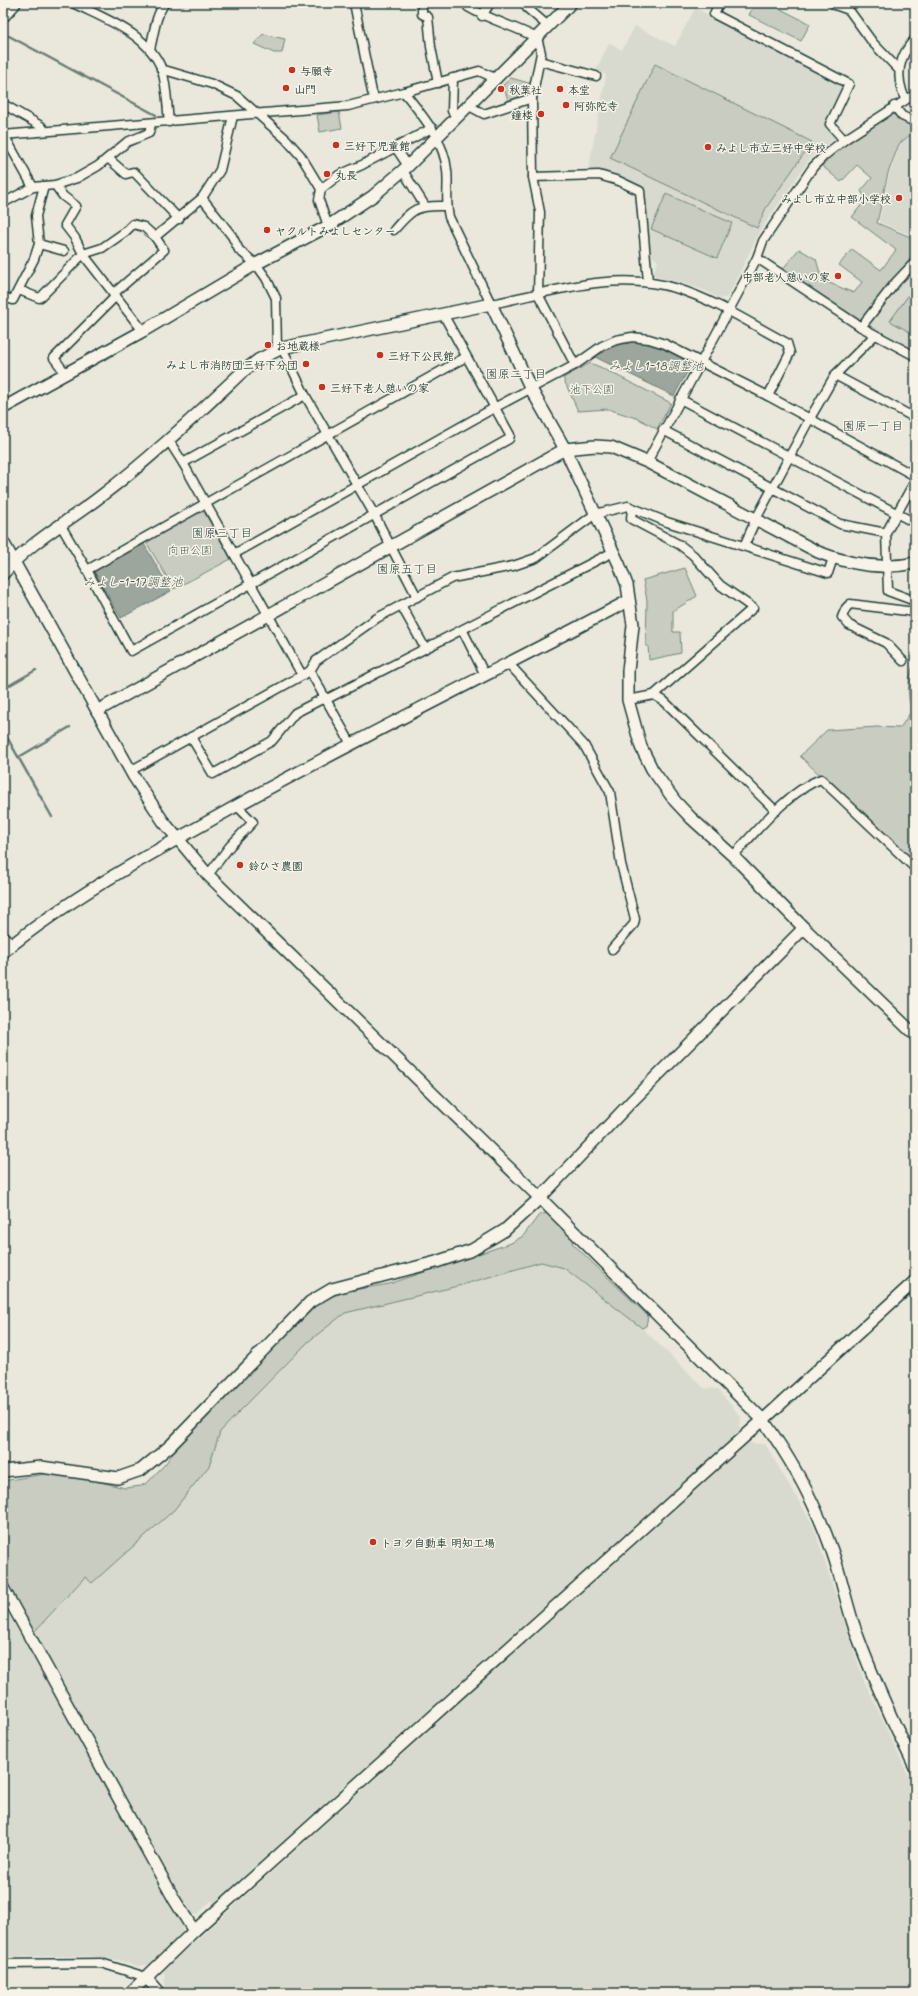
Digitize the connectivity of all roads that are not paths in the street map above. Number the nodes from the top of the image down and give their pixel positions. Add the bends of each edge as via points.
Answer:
1 (14, 3) edge
2 (73, 3) edge
3 (165, 3) edge
4 (354, 3) edge
5 (422, 3) edge
6 (467, 3) edge
7 (490, 3) edge
8 (530, 3) edge
9 (571, 3) edge
10 (719, 3) edge
11 (832, 4) edge
12 (3, 14) edge
13 (482, 16) junction
14 (548, 26) junction
15 (537, 38) junction
16 (915, 38) edge
17 (150, 49) junction
18 (540, 61) junction
19 (161, 69) junction
20 (899, 70) junction
21 (596, 76) dead end
22 (454, 78) junction
23 (497, 79) junction
24 (438, 82) junction
25 (404, 92) junction
26 (915, 94) edge
27 (532, 98) junction
28 (375, 99) junction
29 (905, 99) junction
30 (3, 104) edge
31 (469, 106) junction
32 (894, 106) junction
33 (255, 114) junction
34 (233, 116) junction
35 (457, 118) junction
36 (169, 122) junction
37 (915, 122) edge
38 (151, 124) junction
39 (432, 128) junction
40 (45, 131) junction
41 (4, 135) edge
42 (436, 139) junction
43 (844, 140) junction
44 (396, 148) junction
45 (109, 159) junction
46 (405, 168) junction
47 (533, 177) junction
48 (55, 185) junction
49 (44, 186) junction
50 (33, 187) junction
51 (321, 189) junction
52 (202, 198) junction
53 (3, 203) edge
54 (425, 206) junction
55 (446, 206) junction
56 (179, 219) junction
57 (328, 226) junction
58 (394, 230) dead end
59 (155, 237) junction
60 (39, 244) junction
61 (64, 251) dead end
62 (83, 254) junction
63 (756, 258) junction
64 (915, 262) edge
65 (256, 264) junction
66 (648, 282) junction
67 (18, 290) junction
68 (538, 294) junction
69 (114, 295) junction
70 (3, 297) edge
71 (491, 304) junction
72 (728, 312) junction
73 (443, 314) junction
74 (861, 327) junction
75 (143, 331) junction
76 (875, 335) junction
77 (279, 349) junction
78 (915, 356) edge
79 (466, 357) junction
80 (700, 362) junction
81 (575, 365) junction
82 (66, 374) junction
83 (835, 375) junction
84 (531, 389) junction
85 (306, 394) junction
86 (768, 396) junction
87 (680, 399) junction
88 (3, 408) edge
89 (494, 408) junction
90 (915, 418) edge
91 (809, 420) junction
92 (663, 430) junction
93 (329, 435) junction
94 (169, 441) junction
95 (566, 449) junction
96 (789, 457) junction
97 (646, 462) junction
98 (183, 463) junction
99 (915, 476) edge
100 (915, 482) edge
101 (357, 484) junction
102 (773, 488) junction
103 (205, 504) junction
104 (632, 508) junction
105 (374, 514) junction
106 (595, 514) junction
107 (898, 514) junction
108 (756, 519) junction
109 (915, 523) edge
110 (60, 524) junction
111 (886, 534) junction
112 (3, 542) edge
113 (744, 546) junction
114 (390, 547) junction
115 (613, 552) junction
116 (234, 554) junction
117 (833, 558) junction
118 (14, 561) junction
119 (915, 563) edge
120 (887, 566) junction
121 (87, 570) junction
122 (3, 574) edge
123 (250, 583) junction
124 (417, 597) junction
125 (628, 601) junction
126 (915, 601) edge
127 (401, 605) junction
128 (915, 612) edge
129 (268, 614) junction
130 (463, 631) junction
131 (425, 648) junction
132 (903, 661) dead end
133 (509, 664) junction
134 (310, 671) junction
135 (302, 674) junction
136 (485, 675) junction
137 (654, 695) junction
138 (325, 699) junction
139 (628, 700) junction
140 (97, 711) junction
141 (191, 737) junction
142 (352, 744) junction
143 (130, 771) junction
144 (237, 806) junction
145 (776, 811) junction
146 (177, 838) junction
147 (733, 856) junction
148 (915, 868) edge
149 (208, 875) junction
150 (804, 928) junction
151 (3, 937) edge
152 (7, 949) edge
153 (612, 949) dead end
154 (915, 1035) edge
155 (540, 1198) junction
156 (915, 1281) edge
157 (762, 1420) junction
158 (3, 1471) edge
159 (3, 1588) edge
160 (915, 1767) edge
161 (194, 1931) junction
162 (3, 1964) edge
163 (146, 1977) junction
164 (130, 1993) edge
165 (160, 1993) edge

1 - 12 main road
2 - 17 street via 124,30
3 - 17 street via 156,20
4 - 28 street
5 - 24 street via 422,14 428,17 430,47
6 - 13 street via 468,7
7 - 13 street
8 - 14 street via 527,8
9 - 14 street
10 - 43 street via 714,14 849,84 830,124
11 - 20 street via 849,10 873,43
13 - 15 street via 503,25 511,25
14 - 15 street
15 - 18 street via 541,52
15 - 23 street
16 - 20 street via 906,49
17 - 19 street
18 - 21 street
18 - 27 street
19 - 33 street via 224,89 245,102
19 - 36 street via 165,82
20 - 29 street via 899,86
22 - 23 street via 479,71
22 - 24 street
22 - 35 street via 452,111
23 - 31 street
24 - 25 street
25 - 28 street
25 - 39 street
26 - 29 street
27 - 31 street via 484,114
27 - 47 street
28 - 33 street via 348,106
29 - 32 street
30 - 40 street via 41,126
31 - 35 street
32 - 37 street via 902,116
32 - 43 street
33 - 34 street
33 - 51 street via 279,132 295,150
34 - 36 street
34 - 52 street via 220,170
35 - 42 street
36 - 38 street
38 - 40 street
38 - 45 street via 149,133 127,142
39 - 42 street
39 - 44 street
40 - 41 street
41 - 50 street
42 - 46 street
42 - 55 street via 447,170
43 - 63 street via 813,167 763,241
44 - 46 street
44 - 51 street via 339,175
45 - 48 street via 77,178
45 - 56 street via 126,174 136,174
46 - 54 street
46 - 57 street via 373,196
47 - 66 street via 599,175 640,191
47 - 68 street via 540,212
48 - 49 street
48 - 62 street via 63,196 76,206 65,225
49 - 50 street
49 - 60 street via 36,216
50 - 53 street
51 - 57 street via 319,200
52 - 56 street
52 - 65 street via 232,236 239,250
54 - 55 street
54 - 58 street via 406,216
55 - 71 street via 452,224
56 - 59 street
57 - 65 street
59 - 62 street via 144,227 133,224 102,248
59 - 69 street via 164,250
60 - 61 street
60 - 67 street
62 - 67 street via 39,298
62 - 69 street
63 - 72 street
63 - 74 street
64 - 74 street
65 - 75 street
65 - 77 street via 276,298
66 - 68 street via 612,281
66 - 72 street via 674,288
67 - 70 street via 13,300
68 - 71 street
68 - 81 street
69 - 75 street
69 - 82 street via 54,358
71 - 73 street
71 - 84 street
72 - 80 street
72 - 86 street via 787,343 789,347 790,353
73 - 77 street
73 - 79 street
74 - 76 street
75 - 82 street
76 - 78 street
76 - 83 street
77 - 85 street
77 - 94 street via 258,360 241,374
79 - 89 street
79 - 93 street
80 - 81 street via 665,344 650,339 632,338 616,340 602,346
80 - 86 street
80 - 87 street
81 - 84 street
82 - 88 street
83 - 90 street
83 - 91 street
84 - 89 street
84 - 95 street
85 - 93 street
85 - 98 street
86 - 91 street
87 - 92 street
87 - 96 street
89 - 101 street
89 - 105 street via 510,435 509,439
91 - 96 street
91 - 99 street
92 - 97 street
92 - 102 street
93 - 101 street
93 - 103 street
94 - 98 street
94 - 110 street via 100,497
95 - 97 street via 611,447
95 - 106 street
95 - 114 street
96 - 102 street
96 - 107 street
97 - 108 street
98 - 103 street
100 - 107 street
101 - 105 street
101 - 116 street
102 - 108 street
102 - 111 street via 840,524
103 - 116 street
103 - 121 street
104 - 106 street via 628,506
104 - 113 street via 667,522
104 - 137 street via 631,519 684,549 700,562 720,585 753,608
105 - 114 street
105 - 123 street
106 - 115 street
106 - 124 street via 536,558 513,566 452,578
107 - 109 street
107 - 111 street
108 - 113 street
108 - 117 street
110 - 118 street
110 - 121 street
111 - 120 street
112 - 118 street
113 - 117 street via 828,573
114 - 124 street
114 - 129 street
115 - 125 street via 627,585
115 - 130 street
116 - 123 street
117 - 120 street via 858,564
118 - 122 street
118 - 140 street
119 - 120 street
120 - 126 street via 888,591
121 - 123 street via 131,651
123 - 129 street
124 - 127 street
125 - 133 street
125 - 139 street via 632,625
127 - 131 street
127 - 134 street via 377,618 316,661
128 - 132 street via 850,604 842,617 849,625 886,643
129 - 135 street
129 - 140 street
130 - 131 street
130 - 136 street
131 - 138 street
133 - 136 street
133 - 153 street via 584,745 610,792 621,864 635,919 634,924
134 - 135 street
134 - 138 street
135 - 141 street
136 - 142 street
137 - 139 street
137 - 145 street via 664,701
138 - 141 street via 295,713 272,741 213,774
138 - 142 street
139 - 147 street via 641,747 655,775 675,801
140 - 143 street
141 - 143 street
142 - 144 street
143 - 146 street
144 - 146 street
144 - 149 street via 253,822
145 - 147 street
145 - 148 street via 808,784 821,779
146 - 149 street
146 - 152 street via 81,896
147 - 150 street
149 - 155 street
150 - 154 street
150 - 155 street via 631,1102
151 - 152 street
155 - 157 street
155 - 158 street via 505,1230 472,1250 332,1289 310,1302 170,1446 141,1470 118,1478 41,1467
156 - 157 street
157 - 160 street via 776,1439 819,1515 874,1680
157 - 161 street
159 - 161 street
161 - 163 street
162 - 163 street via 101,1963
163 - 164 street
163 - 165 street

